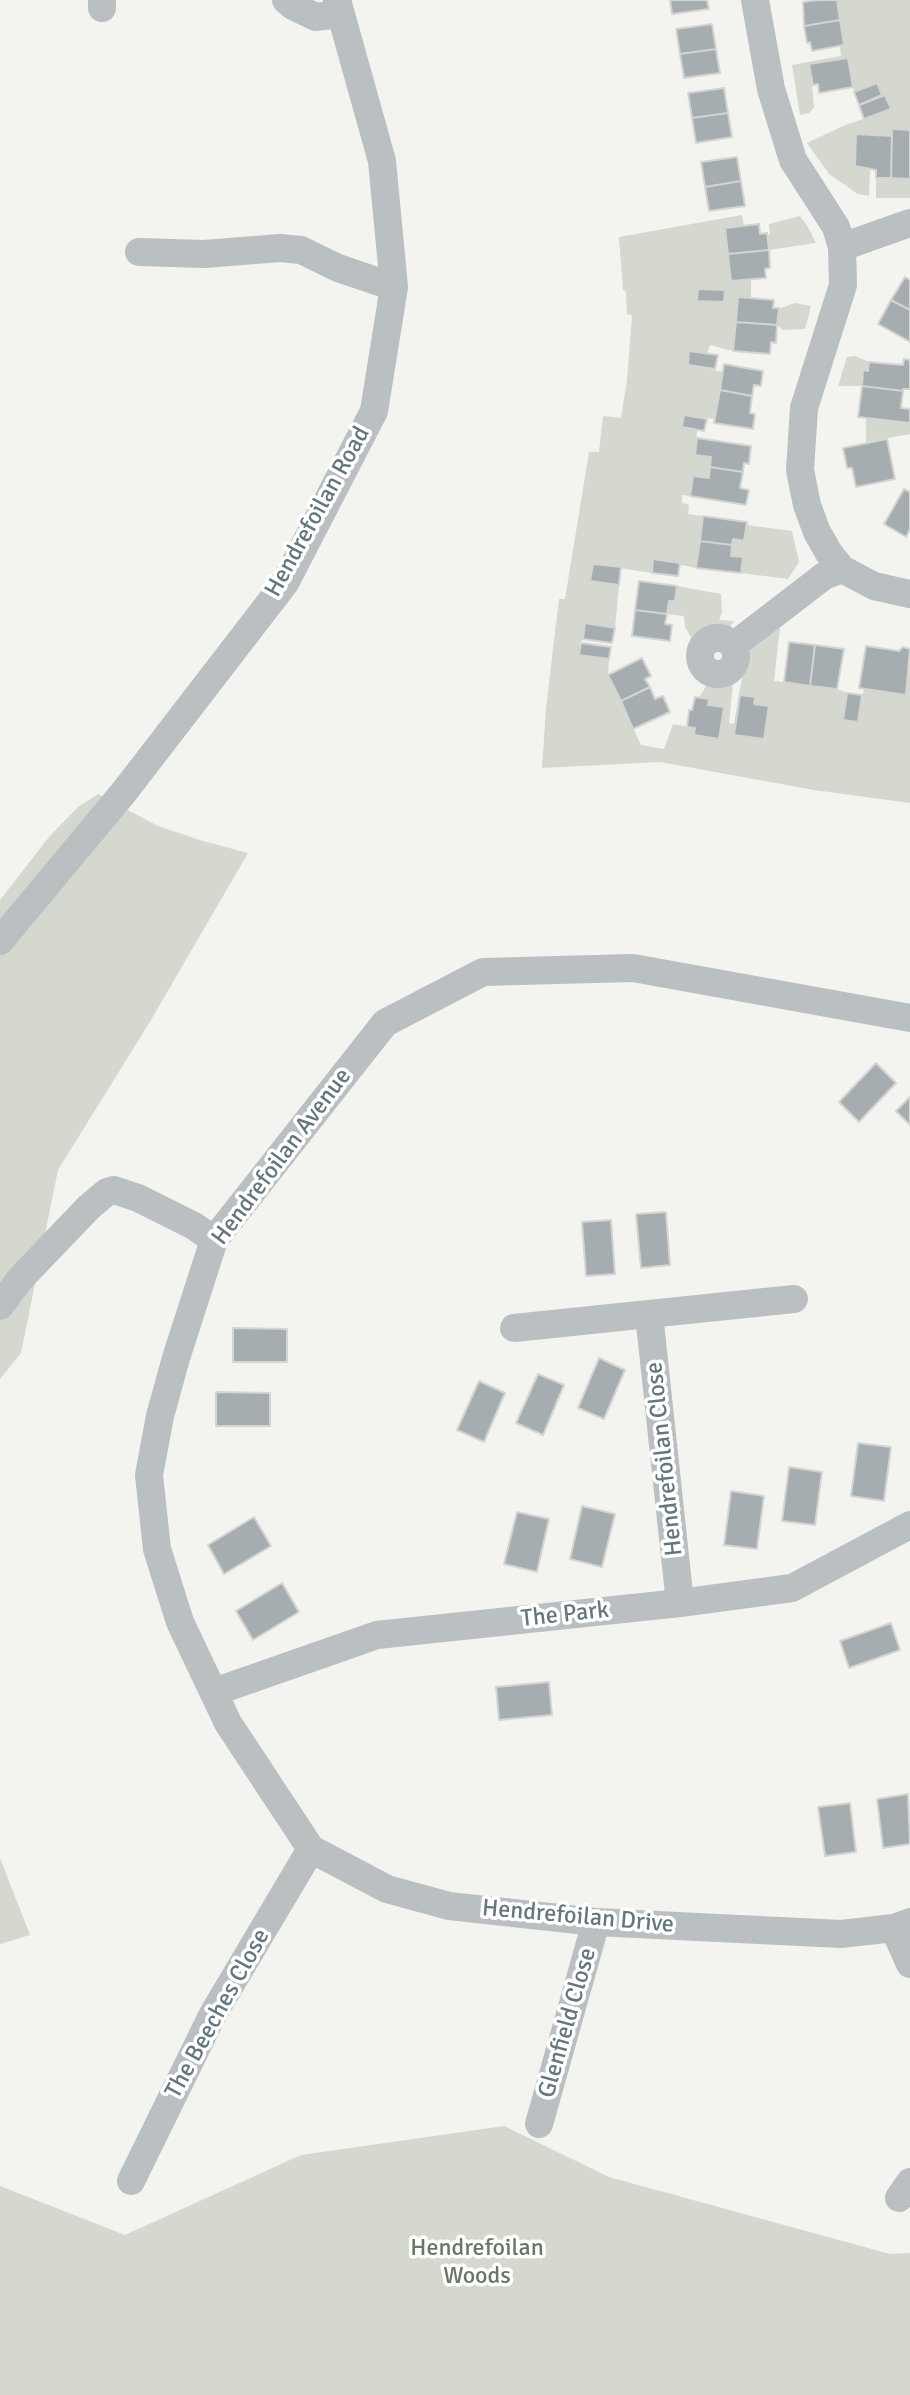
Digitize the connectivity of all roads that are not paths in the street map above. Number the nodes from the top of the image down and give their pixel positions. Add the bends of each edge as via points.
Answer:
1 (286, 0) edge
2 (755, 0) edge
3 (338, 7) edge
4 (910, 223) edge
5 (842, 247) junction
6 (139, 253) dead end
7 (394, 287) junction
8 (842, 569) junction
9 (910, 594) edge
10 (733, 646) dead end
11 (0, 941) edge
12 (910, 1018) edge
13 (214, 1240) junction
14 (794, 1299) dead end
15 (0, 1306) edge
16 (649, 1314) junction
17 (514, 1328) dead end
18 (910, 1525) edge
19 (680, 1603) junction
20 (214, 1692) junction
21 (311, 1849) junction
22 (596, 1922) junction
23 (902, 1925) edge
24 (910, 1964) edge
25 (539, 2124) dead end
26 (131, 2181) dead end

1 - 3 street via 316,17
2 - 5 street via 771,89 793,160 836,227
3 - 7 street, Hendrefoilan Road via 382,161
4 - 5 street
5 - 8 street via 843,285 804,408 800,470 817,532
6 - 7 street via 204,254 280,247 301,250
7 - 11 street, Hendrefoilan Road via 374,411 285,583 124,792
8 - 9 street via 874,586
8 - 10 street via 824,576
12 - 13 street, Hendrefoilan Avenue via 633,968 483,972 385,1023
13 - 15 street via 138,1198 107,1192 20,1279
13 - 20 street, Hendrefoilan Avenue via 176,1358 149,1475 157,1549 180,1622
14 - 16 street
16 - 17 street
16 - 19 street, Hendrefoilan Close
18 - 19 street, The Park via 792,1588
19 - 20 street, The Park via 377,1635
20 - 21 street, Hendrefoilan Avenue via 228,1723
21 - 22 street, Hendrefoilan Drive via 387,1889 449,1906
21 - 26 street, The Beeches Close via 212,2014
22 - 23 street, Hendrefoilan Drive via 841,1934
22 - 25 street, Glenfield Close
23 - 24 street

